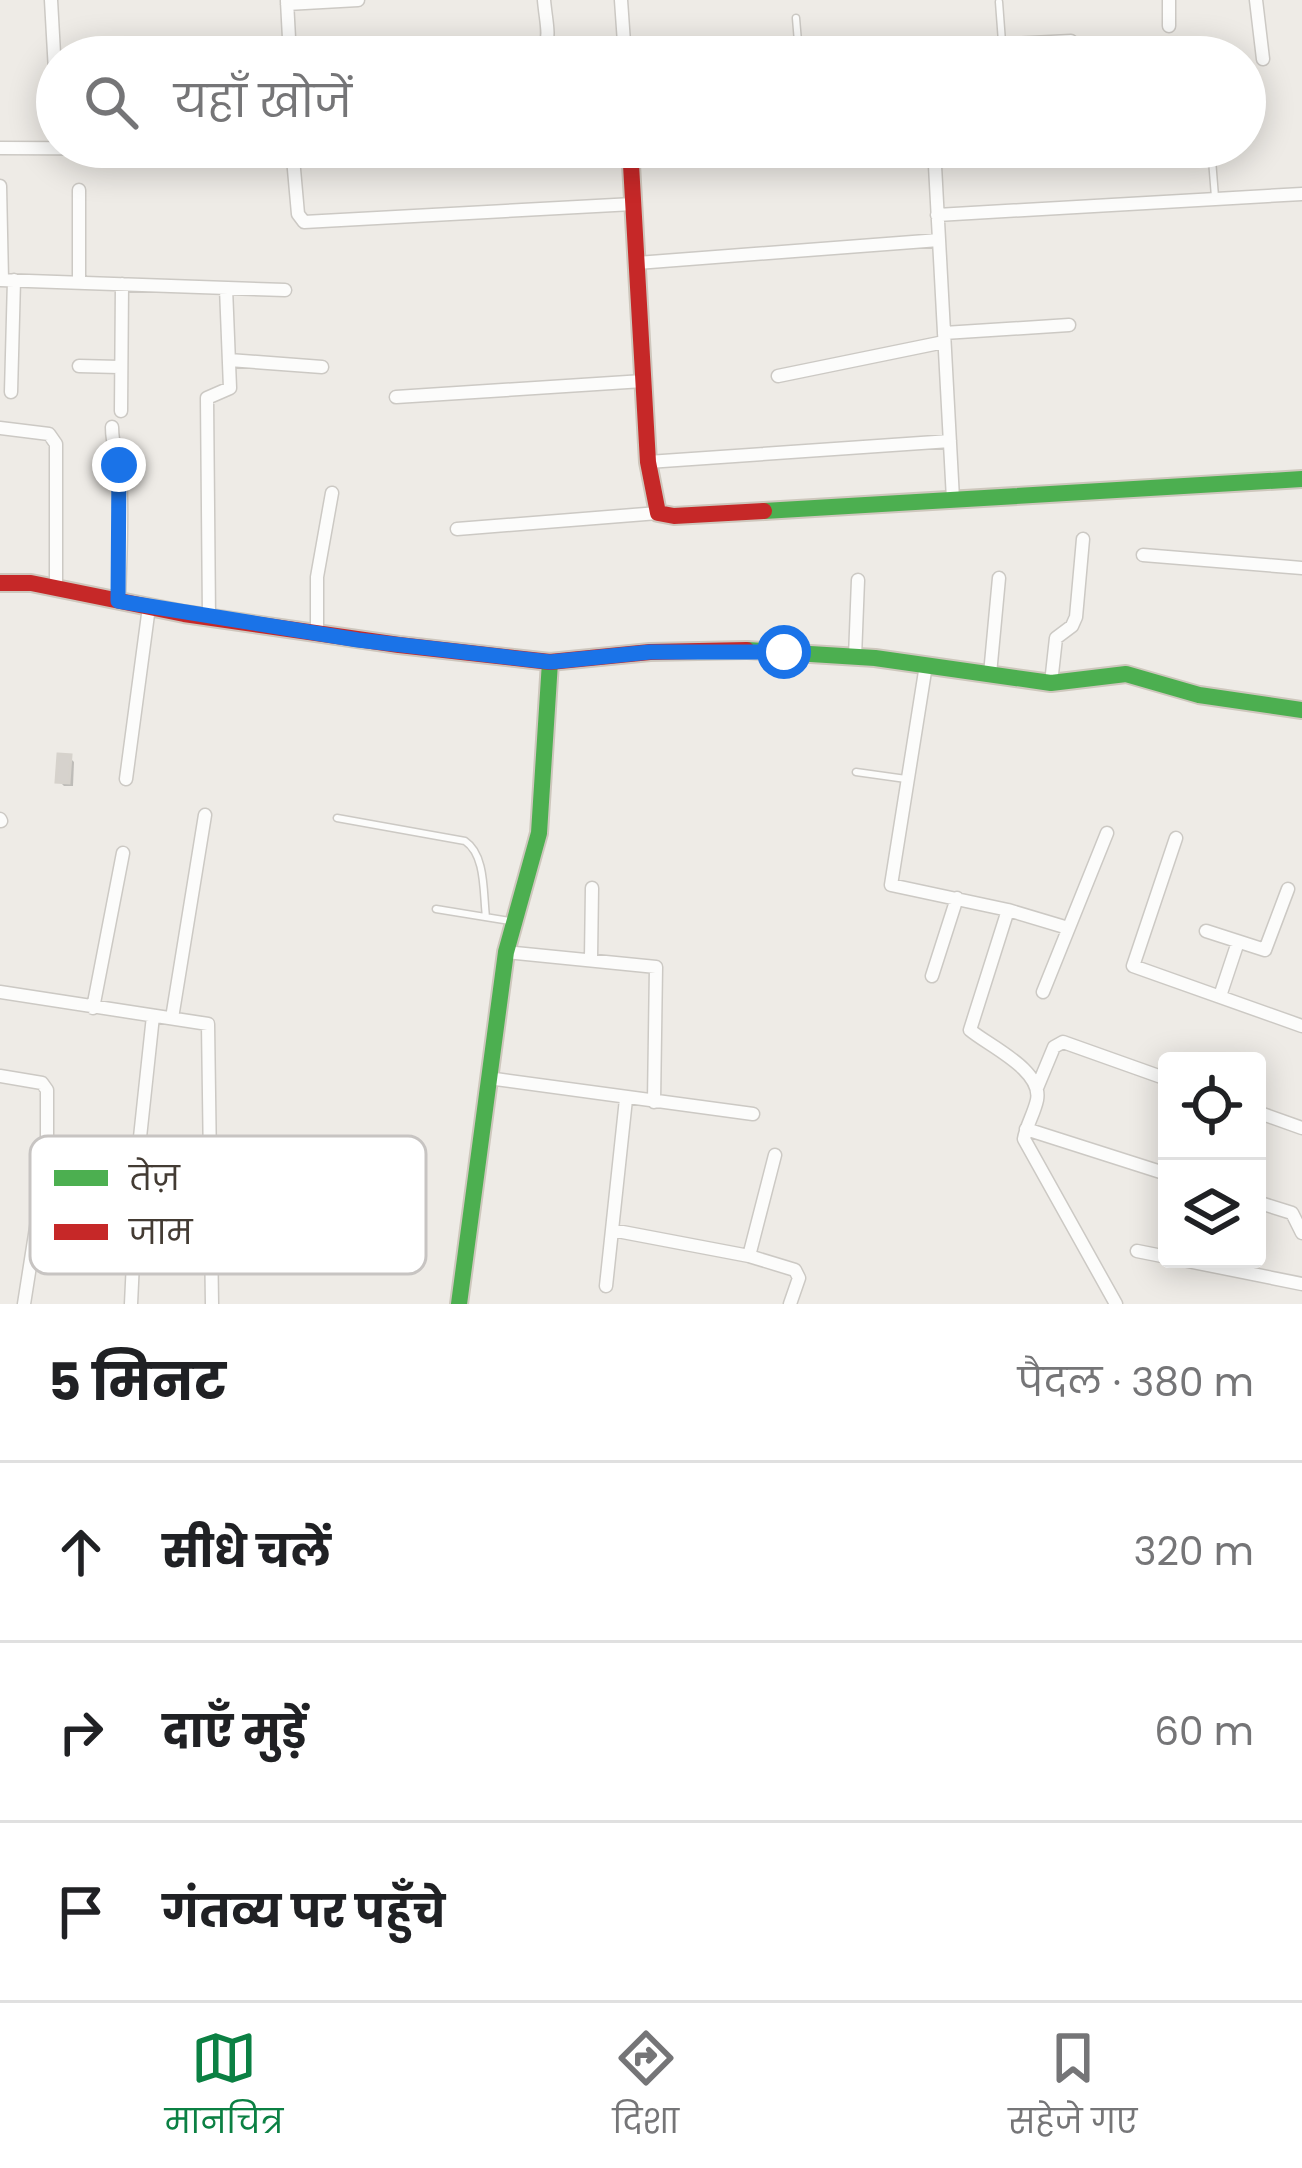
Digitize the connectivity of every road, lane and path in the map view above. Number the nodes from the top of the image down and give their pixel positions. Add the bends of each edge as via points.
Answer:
1 (51, 0) edge
2 (358, 0) edge
3 (544, 0) edge
4 (621, 0) edge
5 (1169, 0) edge
6 (1256, 0) edge
7 (287, 2) edge
8 (999, 2) edge
9 (796, 18) dead end
10 (1169, 26) dead end
11 (53, 36) edge
12 (289, 36) edge
13 (547, 36) edge
14 (624, 36) edge
15 (798, 36) edge
16 (1002, 36) edge
17 (1260, 36) edge
18 (36, 147) edge
19 (0, 148) edge
20 (294, 168) edge
21 (631, 168) edge
22 (935, 168) edge
23 (1213, 168) edge
24 (0, 186) edge
25 (79, 190) dead end
26 (1302, 194) edge
27 (1215, 199) junction
28 (633, 204) junction
29 (938, 215) junction
30 (939, 240) junction
31 (637, 263) junction
32 (6, 280) edge
33 (79, 283) junction
34 (122, 284) junction
35 (226, 288) junction
36 (285, 290) dead end
37 (1069, 325) dead end
38 (944, 337) junction
39 (229, 360) junction
40 (79, 366) dead end
41 (322, 367) dead end
42 (119, 368) junction
43 (778, 376) dead end
44 (644, 381) junction
45 (11, 392) dead end
46 (396, 397) dead end
47 (121, 411) dead end
48 (112, 427) dead end
49 (0, 428) edge
50 (950, 441) junction
51 (649, 462) junction
52 (1302, 479) edge
53 (332, 493) dead end
54 (953, 499) junction
55 (658, 513) junction
56 (457, 530) dead end
57 (1083, 539) dead end
58 (1143, 555) dead end
59 (1302, 568) edge
60 (999, 578) dead end
61 (858, 580) dead end
62 (0, 583) edge
63 (56, 588) junction
64 (118, 601) junction
65 (149, 607) junction
66 (209, 618) junction
67 (317, 634) junction
68 (855, 657) junction
69 (550, 662) junction
70 (926, 665) junction
71 (990, 674) junction
72 (1051, 683) junction
73 (1302, 710) edge
74 (856, 772) dead end
75 (126, 779) dead end
76 (907, 779) junction
77 (205, 814) dead end
78 (337, 818) dead end
79 (1107, 833) dead end
80 (1176, 838) dead end
81 (123, 853) dead end
82 (592, 888) dead end
83 (1288, 889) dead end
84 (957, 898) junction
85 (436, 909) dead end
86 (1008, 910) junction
87 (486, 917) junction
88 (515, 922) junction
89 (1068, 928) junction
90 (1207, 931) dead end
91 (1238, 942) junction
92 (506, 952) junction
93 (591, 958) junction
94 (932, 976) dead end
95 (0, 992) edge
96 (1042, 992) dead end
97 (1220, 996) junction
98 (93, 1008) junction
99 (153, 1016) junction
100 (172, 1018) junction
101 (1302, 1026) edge
102 (0, 1076) edge
103 (1158, 1076) edge
104 (488, 1078) junction
105 (1036, 1088) junction
106 (626, 1099) junction
107 (654, 1102) junction
108 (753, 1114) dead end
109 (1266, 1115) edge
110 (1302, 1128) edge
111 (1026, 1129) junction
112 (47, 1136) edge
113 (140, 1136) edge
114 (211, 1136) edge
115 (775, 1155) dead end
116 (1158, 1171) edge
117 (1266, 1205) edge
118 (612, 1230) junction
119 (1302, 1233) edge
120 (1137, 1251) dead end
121 (1158, 1255) edge
122 (749, 1256) junction
123 (30, 1266) edge
124 (1233, 1268) edge
125 (132, 1274) edge
126 (212, 1274) edge
127 (1302, 1283) edge
128 (606, 1286) dead end
129 (24, 1304) edge
130 (131, 1304) edge
131 (212, 1304) edge
132 (459, 1304) edge
133 (790, 1304) edge
134 (1116, 1304) edge

1 - 11 street
2 - 7 street
3 - 13 street
4 - 14 street
5 - 10 street
6 - 17 street
7 - 12 street
8 - 16 lane
9 - 15 lane
18 - 19 street
20 - 28 street via 298,214 309,223
21 - 28 street
22 - 29 street
23 - 27 lane
24 - 32 street
25 - 33 street
26 - 27 street
27 - 29 street
28 - 31 street
29 - 30 street
30 - 31 street
30 - 38 street
31 - 44 street
32 - 33 street
32 - 45 street
33 - 34 street
34 - 35 street
34 - 42 street
35 - 36 street
35 - 39 street
37 - 38 street
38 - 43 street
38 - 50 street
39 - 41 street
39 - 66 street via 229,391 207,398
40 - 42 street
42 - 47 street
44 - 46 street
44 - 51 street
48 - 64 street via 121,512
49 - 63 street via 49,434 56,444
50 - 51 street
50 - 54 street
51 - 55 street
52 - 54 street
53 - 67 street
54 - 55 street
55 - 56 street
57 - 72 street via 1076,617 1056,638
58 - 59 street
60 - 71 street
61 - 68 street
62 - 63 street
63 - 64 street
64 - 65 street
65 - 66 street
65 - 75 street
66 - 67 street
67 - 69 street
68 - 69 street via 749,650
68 - 70 street
69 - 88 street via 539,833
70 - 71 street
70 - 76 street
71 - 72 street
72 - 73 street via 1126,674
74 - 76 lane
76 - 84 street via 891,885
77 - 100 street
78 - 87 lane via 473,845
79 - 89 street
80 - 97 street via 1133,966
81 - 98 street
82 - 93 street
83 - 91 street via 1265,950
84 - 86 street
84 - 94 street
85 - 87 lane
86 - 89 street
86 - 105 street via 970,1030
87 - 88 lane
88 - 92 street
89 - 96 street
90 - 91 street
91 - 97 street
92 - 93 street
92 - 104 street
93 - 107 street via 656,967
95 - 98 street
97 - 101 street
98 - 99 street
99 - 100 street
99 - 113 street
100 - 114 street via 210,1028
102 - 112 street via 42,1083
103 - 105 street via 1063,1042
104 - 106 street
104 - 132 street
105 - 111 street
106 - 107 street
106 - 118 street
107 - 108 street
109 - 110 street
111 - 116 street
111 - 134 street via 1026,1144
115 - 122 street
117 - 119 street via 1292,1213
118 - 122 street
118 - 128 street
120 - 121 street
122 - 133 street via 798,1272
123 - 129 street
124 - 127 street
125 - 130 street
126 - 131 street

